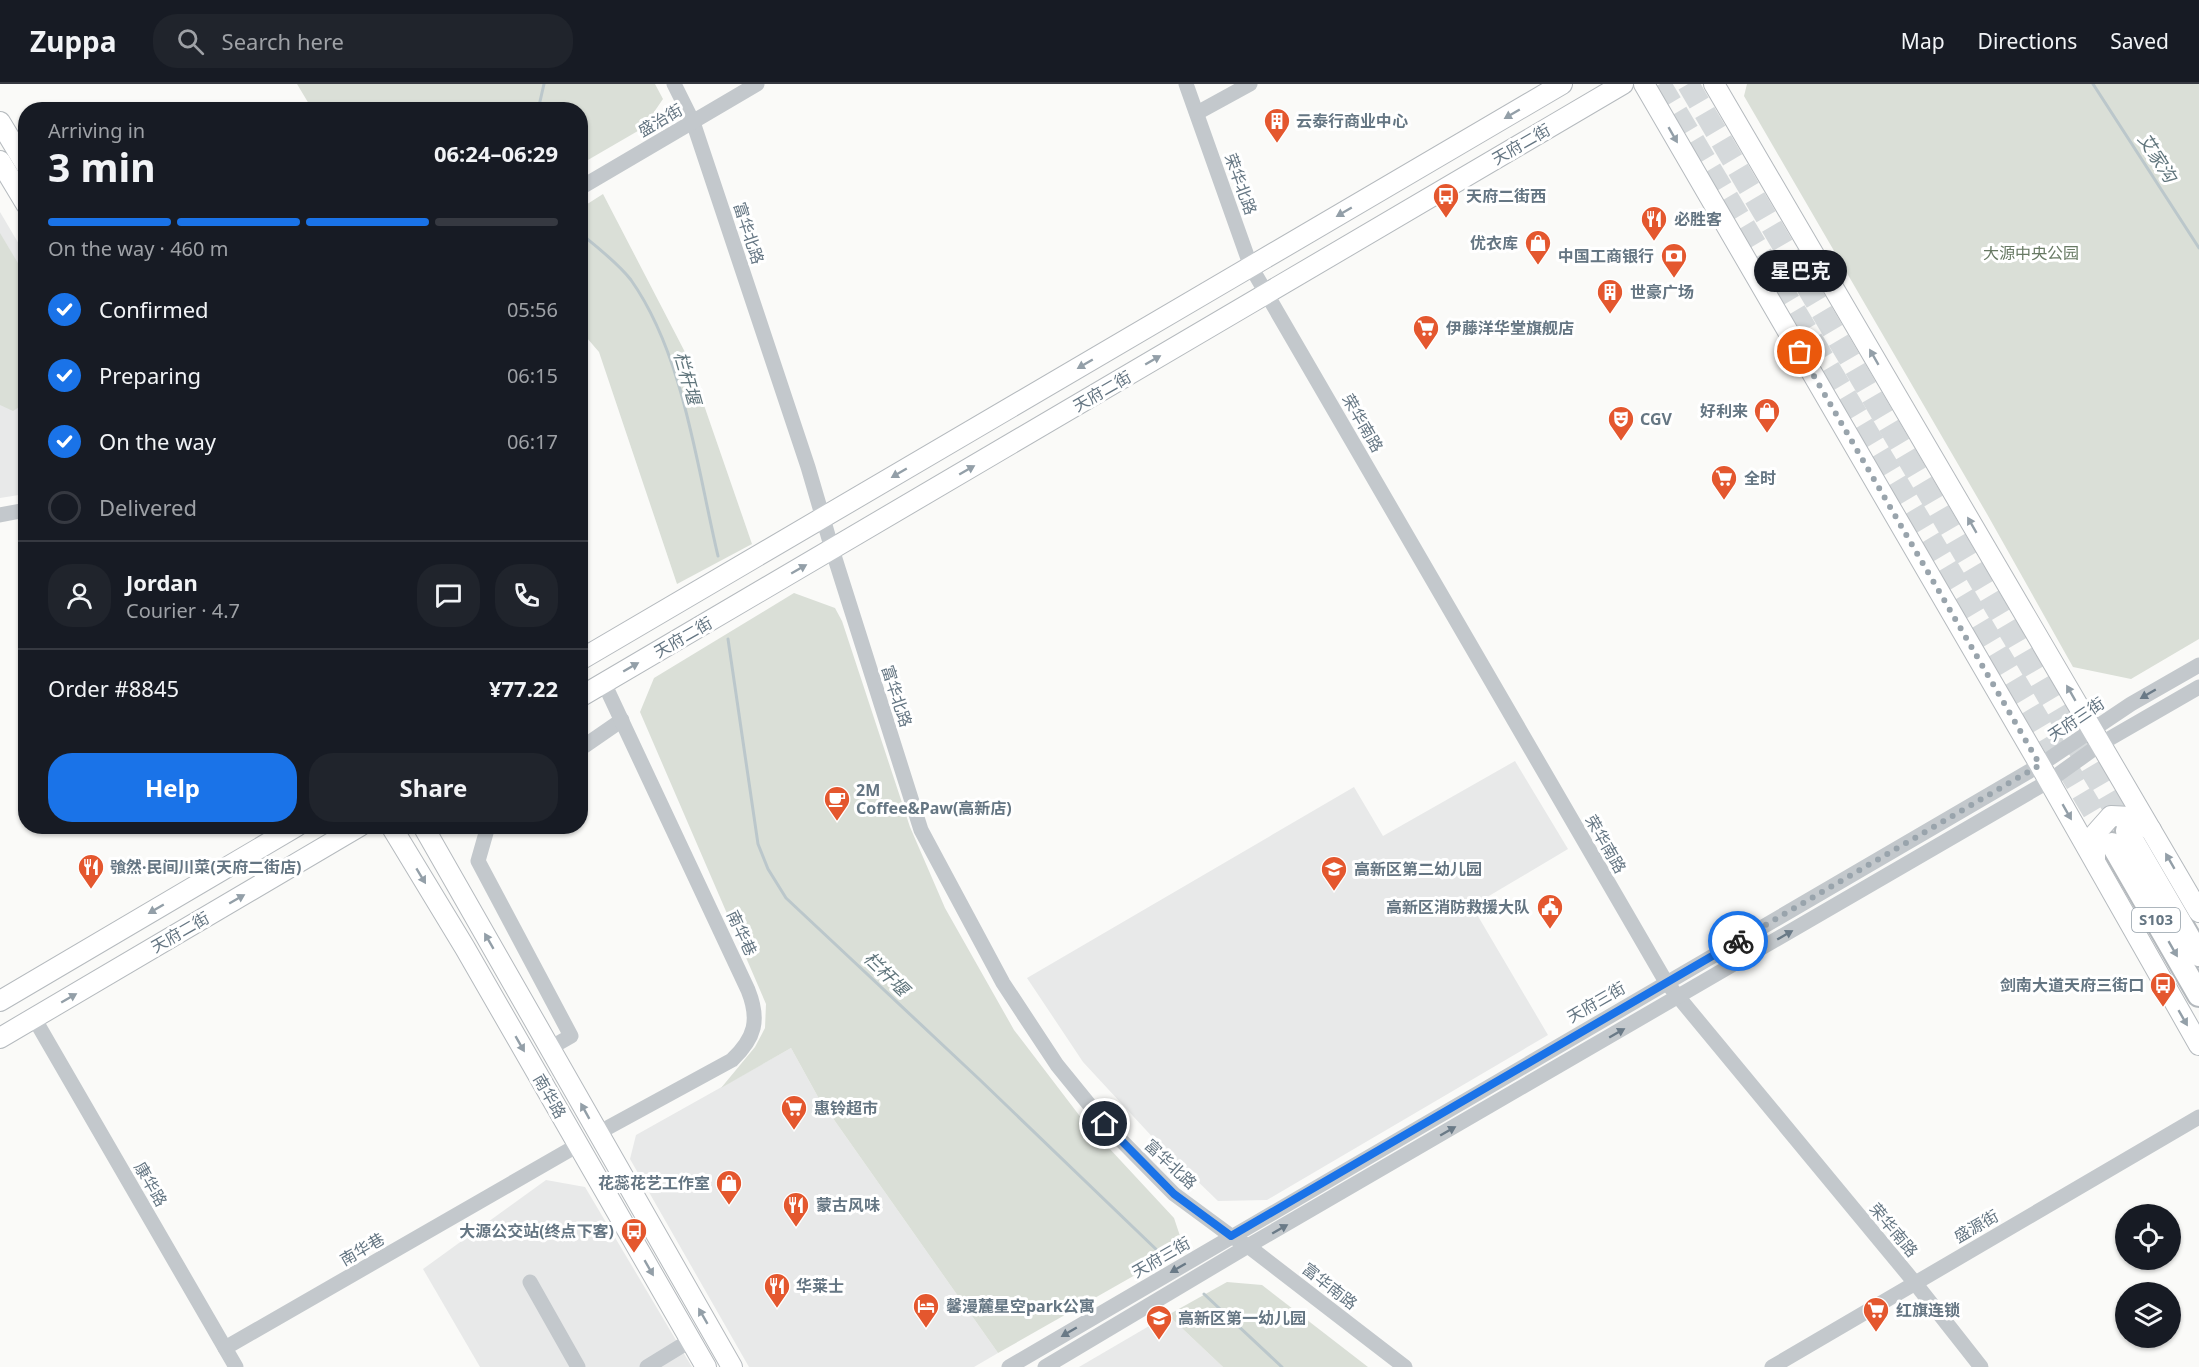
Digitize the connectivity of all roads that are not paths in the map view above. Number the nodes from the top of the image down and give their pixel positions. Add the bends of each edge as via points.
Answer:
1 (674, 84) edge
2 (757, 84) edge
3 (1186, 84) edge
4 (1250, 84) edge
5 (1562, 84) edge
6 (1623, 84) edge
7 (1644, 84) edge
8 (1714, 84) edge
9 (1197, 113) junction
10 (0, 122) edge
11 (693, 122) junction
12 (18, 152) edge
13 (0, 161) edge
14 (588, 183) edge
15 (18, 191) edge
16 (1251, 267) junction
17 (1267, 293) junction
18 (18, 512) edge
19 (0, 515) edge
20 (822, 518) junction
21 (832, 549) junction
22 (588, 655) edge
23 (2199, 665) edge
24 (604, 683) junction
25 (2199, 687) edge
26 (588, 692) edge
27 (621, 720) junction
28 (2097, 736) junction
29 (588, 743) edge
30 (2045, 773) junction
31 (2153, 832) junction
32 (283, 834) edge
33 (346, 834) edge
34 (396, 834) edge
35 (428, 834) edge
36 (486, 834) edge
37 (2095, 862) junction
38 (2199, 912) edge
39 (2199, 955) edge
40 (1666, 982) junction
41 (2199, 995) edge
42 (1677, 998) junction
43 (0, 1001) edge
44 (34, 1018) junction
45 (0, 1038) edge
46 (2199, 1045) edge
47 (550, 1048) junction
48 (2199, 1117) edge
49 (598, 1133) junction
50 (578, 1145) junction
51 (1231, 1236) junction
52 (1248, 1246) junction
53 (530, 1282) dead end
54 (1915, 1283) junction
55 (691, 1340) junction
56 (225, 1348) junction
57 (236, 1367) edge
58 (578, 1367) edge
59 (647, 1367) edge
60 (706, 1367) edge
61 (732, 1367) edge
62 (1009, 1367) edge
63 (1045, 1367) edge
64 (1405, 1367) edge
65 (1772, 1367) edge
66 (1981, 1367) edge

1 - 11 street, 富华北路
2 - 11 street, 盛治街
3 - 9 street, 荣华北路
4 - 9 street
5 -> 16 main road, 天府二街
6 - 17 main road, 天府二街
7 -> 30 main road
28 -> 8 main road
9 - 16 street, 荣华北路
10 - 12 main road
11 - 14 street, 盛治街
11 - 20 street, 富华北路
13 - 15 main road
16 - 17 street, 荣华北路
16 -> 20 main road, 天府二街
21 -> 17 main road, 天府二街
17 - 40 street, 荣华南路
18 - 19 street
20 - 21 street, 富华北路
20 - 22 main road, 天府二街
24 -> 21 main road, 天府二街
21 - 51 street, 富华北路 via 921,830 1003,983 1057,1065 1105,1124 1174,1194
23 -> 28 street, 天府三街
24 - 26 main road, 天府二街
24 - 27 street, 南华巷
25 - 28 street, 天府三街
27 - 29 street
27 - 49 street, 南华巷 via 756,1014 749,1038 732,1060
28 - 30 street, 天府三街
28 - 31 main road
30 -> 37 main road
30 - 40 street, 天府三街
42 -> 30 street, 天府三街
31 - 37 main road via 2131,817 2111,816 2095,834
38 -> 31 main road
32 -> 43 main road, 天府二街
44 -> 33 main road, 天府二街
34 -> 50 main road, 南华路
47 -> 35 main road, 南华路
36 - 47 street via 478,861 571,1036
37 -> 46 main road
39 -> 41 highway, S103 via 2120,838
40 - 42 street, 荣华南路
40 - 51 street, 天府三街
52 -> 42 street, 天府三街
42 - 54 street, 荣华南路
44 - 45 main road, 天府二街
44 - 56 street, 康华路
49 -> 47 main road, 南华路
48 - 54 street, 盛源街
61 -> 49 main road, 南华路
50 -> 55 main road, 南华路
50 - 56 street, 南华巷
51 - 52 street, 富华南路
51 -> 62 street, 天府三街
52 - 63 street, 天府三街
52 - 64 street, 富华南路
53 - 58 street
54 - 65 street, 盛源街
54 - 66 street, 荣华南路
55 - 59 street
55 - 60 main road, 南华路
56 - 57 street, 康华路

